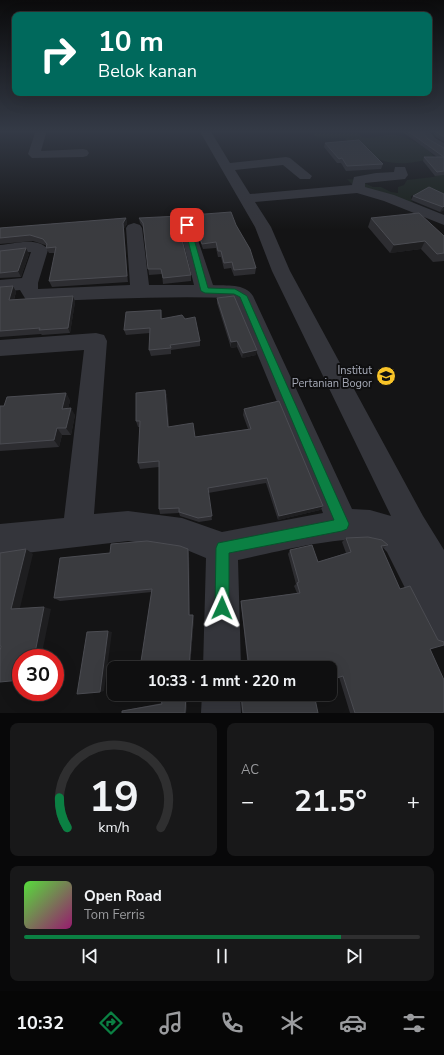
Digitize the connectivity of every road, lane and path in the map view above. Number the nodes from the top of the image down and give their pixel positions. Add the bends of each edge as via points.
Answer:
1 (226, 163) edge
2 (264, 163) edge
3 (289, 163) edge
4 (228, 167) junction
5 (400, 170) dead end
6 (305, 176) dead end
7 (329, 177) dead end
8 (358, 189) junction
9 (342, 190) junction
10 (245, 198) junction
11 (444, 220) edge
12 (187, 225) dead end
13 (134, 228) dead end
14 (0, 250) edge
15 (30, 283) junction
16 (0, 286) edge
17 (140, 291) junction
18 (205, 291) junction
19 (0, 348) edge
20 (342, 524) junction
21 (78, 531) junction
22 (0, 540) edge
23 (222, 548) junction
24 (444, 581) edge
25 (444, 627) edge
26 (222, 661) edge
27 (221, 701) edge
28 (221, 713) edge

1 - 4 street
2 - 4 street
3 - 6 street
4 - 10 street
5 - 8 street via 400,176 359,180
7 - 9 street
8 - 9 street
8 - 11 street via 389,198
9 - 10 street
10 - 24 street via 263,227 285,278 412,527
12 - 18 street
13 - 17 street
14 - 15 street via 35,247 40,250
15 - 16 street
15 - 17 street via 28,288 32,296
17 - 18 street
18 - 20 street via 235,292 243,296
19 - 21 street via 96,341
20 - 23 street
20 - 25 street via 370,525 386,529 398,541
21 - 22 street
21 - 23 street via 128,526 182,533
23 - 26 street
27 - 28 street

